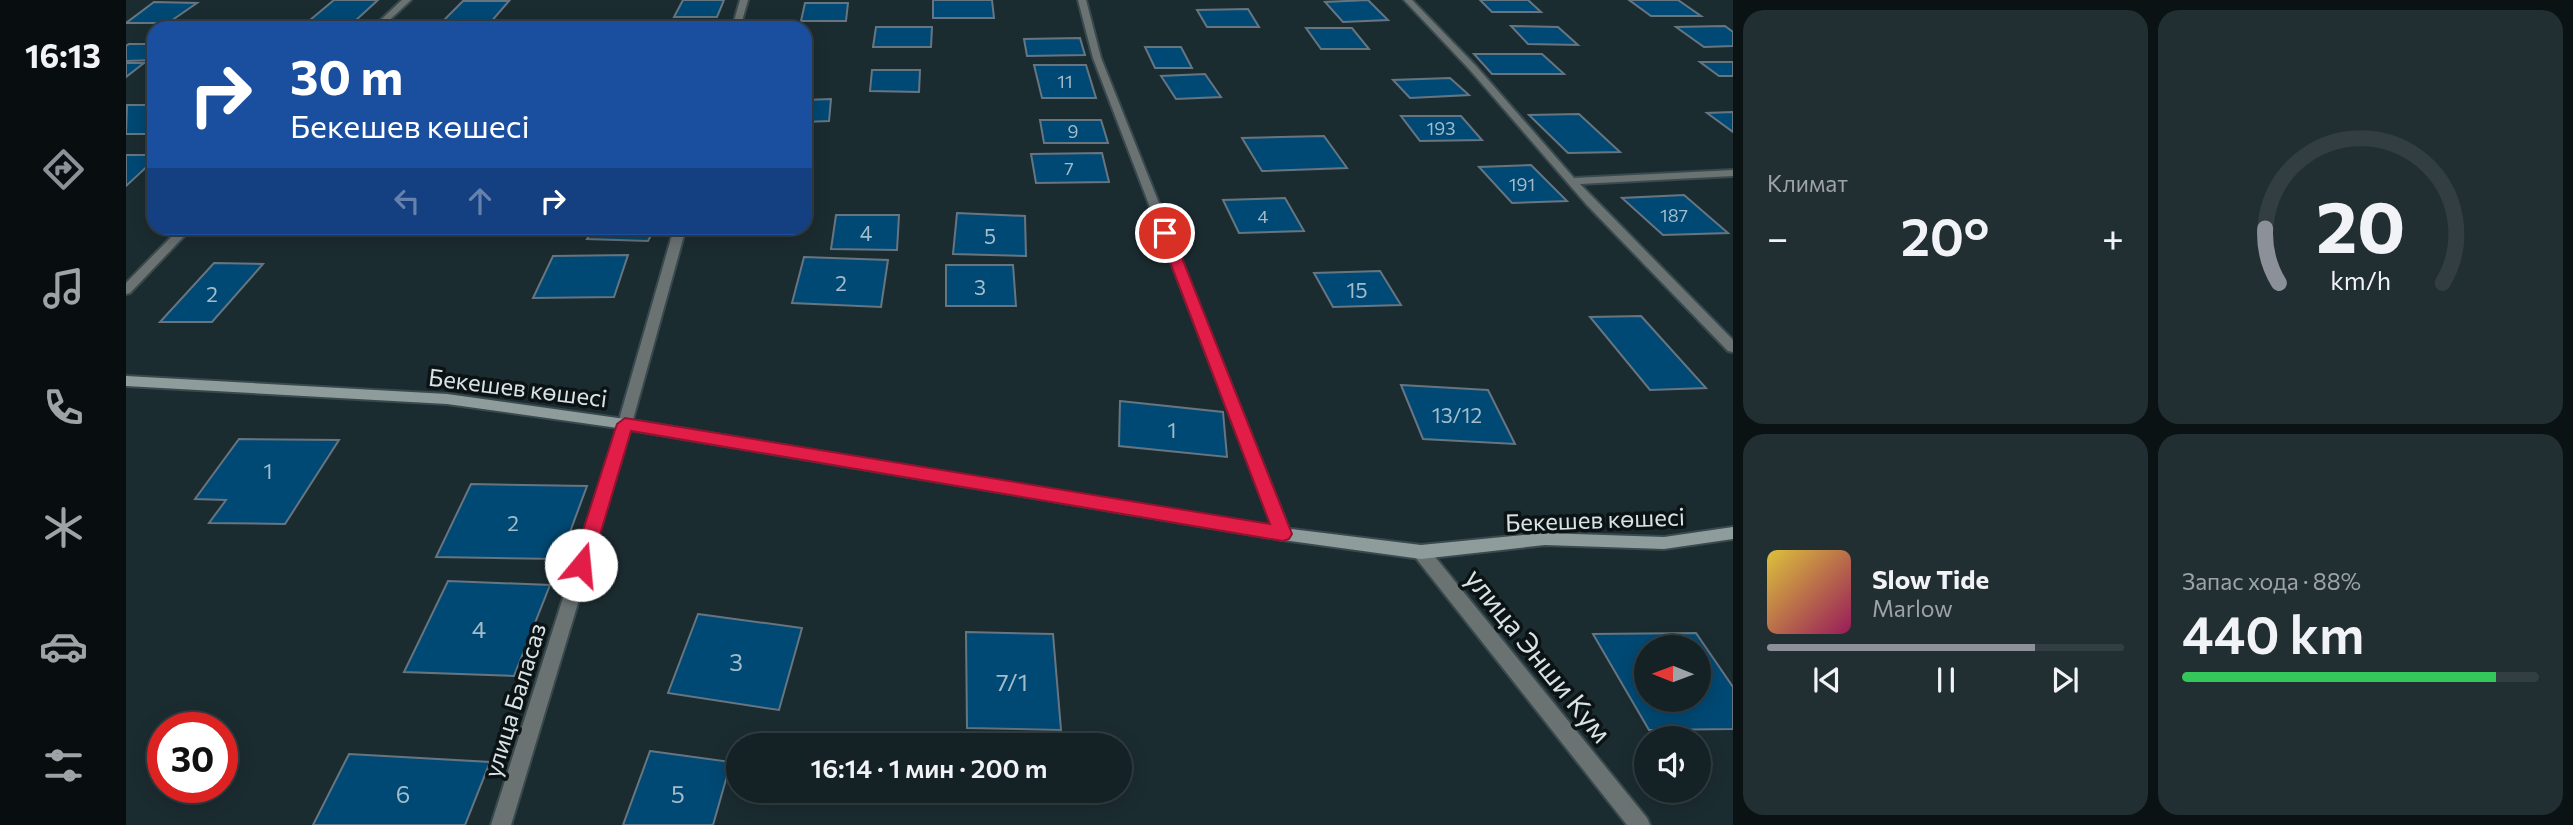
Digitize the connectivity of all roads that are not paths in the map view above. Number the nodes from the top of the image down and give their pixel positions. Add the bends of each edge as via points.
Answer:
1 (407, 0) edge
2 (744, 0) edge
3 (1082, 0) edge
4 (1408, 0) edge
5 (384, 21) edge
6 (739, 21) edge
7 (1733, 173) edge
8 (1571, 181) junction
9 (179, 235) edge
10 (678, 235) edge
11 (126, 290) edge
12 (1733, 348) edge
13 (126, 381) edge
14 (625, 424) junction
15 (1733, 533) edge
16 (1283, 534) junction
17 (1421, 552) junction
18 (500, 825) edge
19 (1640, 825) edge

1 - 5 street
2 - 6 street
3 - 16 street via 1097,58
4 - 8 street
7 - 8 street
8 - 12 street
9 - 11 street
10 - 14 street, улица Баласаз
13 - 14 main road, Бекешев көшесі via 447,399
14 - 16 main road, Бекешев көшесі
14 - 18 street, улица Баласаз
15 - 17 main road, Бекешев көшесі via 1664,543 1545,539
16 - 17 main road, Бекешев көшесі
17 - 19 street, улица Энши Кум

